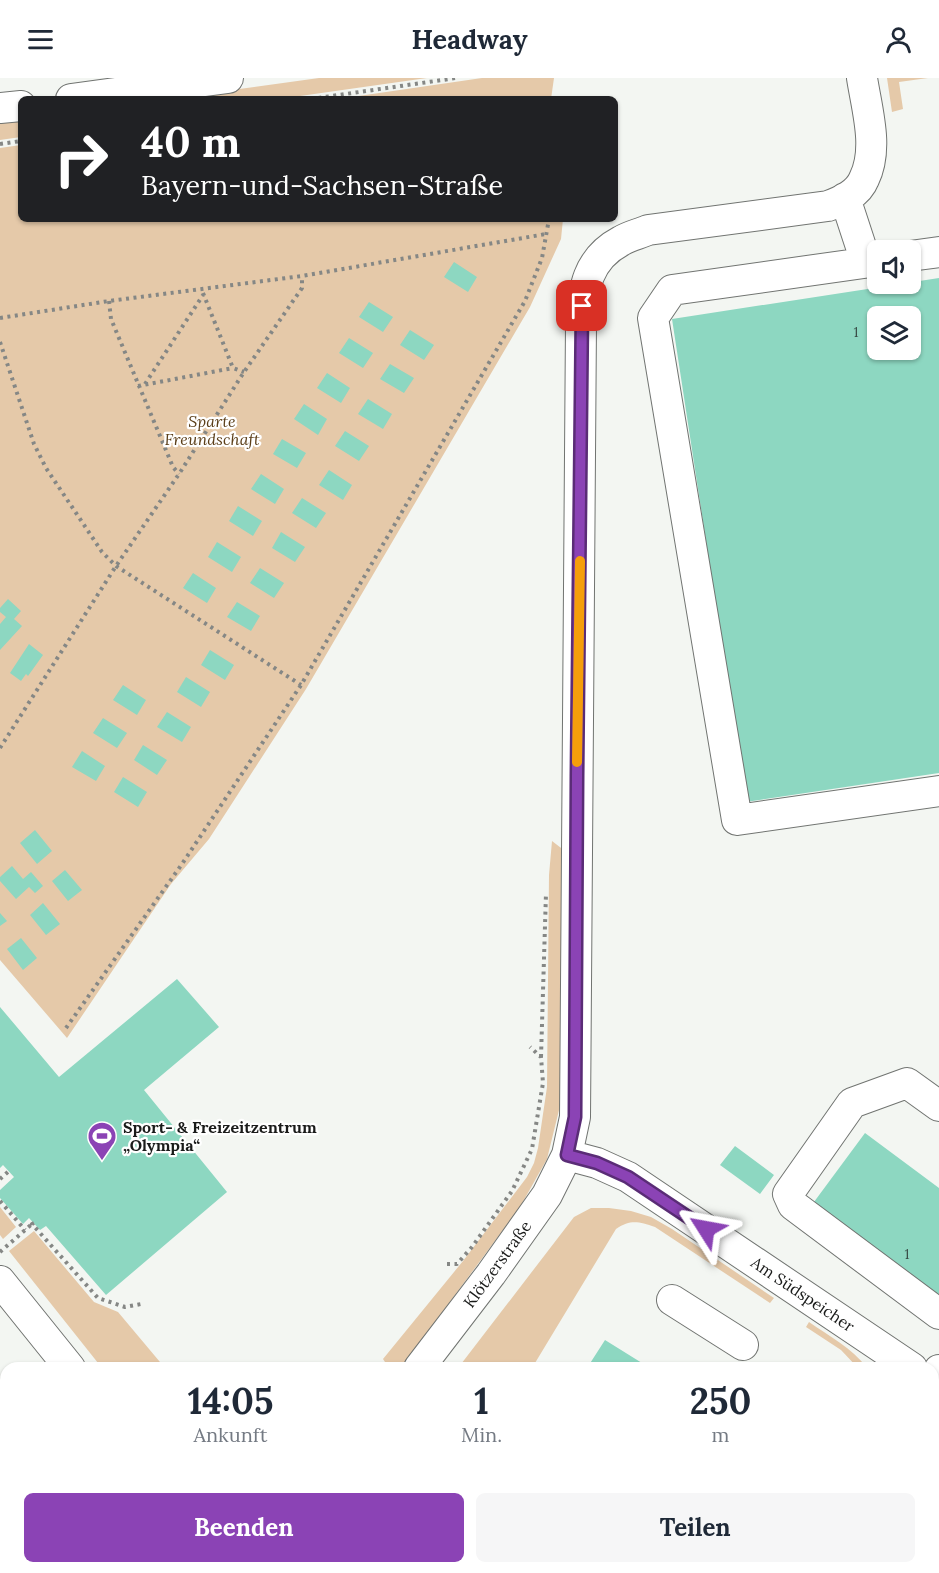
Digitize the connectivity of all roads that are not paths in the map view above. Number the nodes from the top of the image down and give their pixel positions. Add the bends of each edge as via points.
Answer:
1 (228, 78) edge
2 (862, 78) edge
3 (93, 96) edge
4 (18, 106) edge
5 (0, 108) edge
6 (845, 198) junction
7 (867, 250) edge
8 (939, 252) edge
9 (921, 254) edge
10 (867, 263) edge
11 (939, 791) edge
12 (939, 1106) edge
13 (567, 1155) junction
14 (0, 1281) edge
15 (672, 1300) dead end
16 (939, 1314) edge
17 (743, 1345) dead end
18 (65, 1362) edge
19 (424, 1362) edge
20 (903, 1362) edge

1 - 3 street
2 - 6 street via 871,160 864,181
4 - 5 street
6 - 7 street
6 - 13 street, Klötzerstraße via 828,206 648,230 620,241 600,257 585,286 581,323 575,1117
8 - 9 street
10 - 11 street via 672,290 653,318 737,820
12 - 16 street via 907,1083 852,1104 788,1194 793,1205
13 - 19 street, Klötzerstraße via 547,1195
13 - 20 street, Am Südspeicher via 628,1177
14 - 18 street
15 - 17 street

